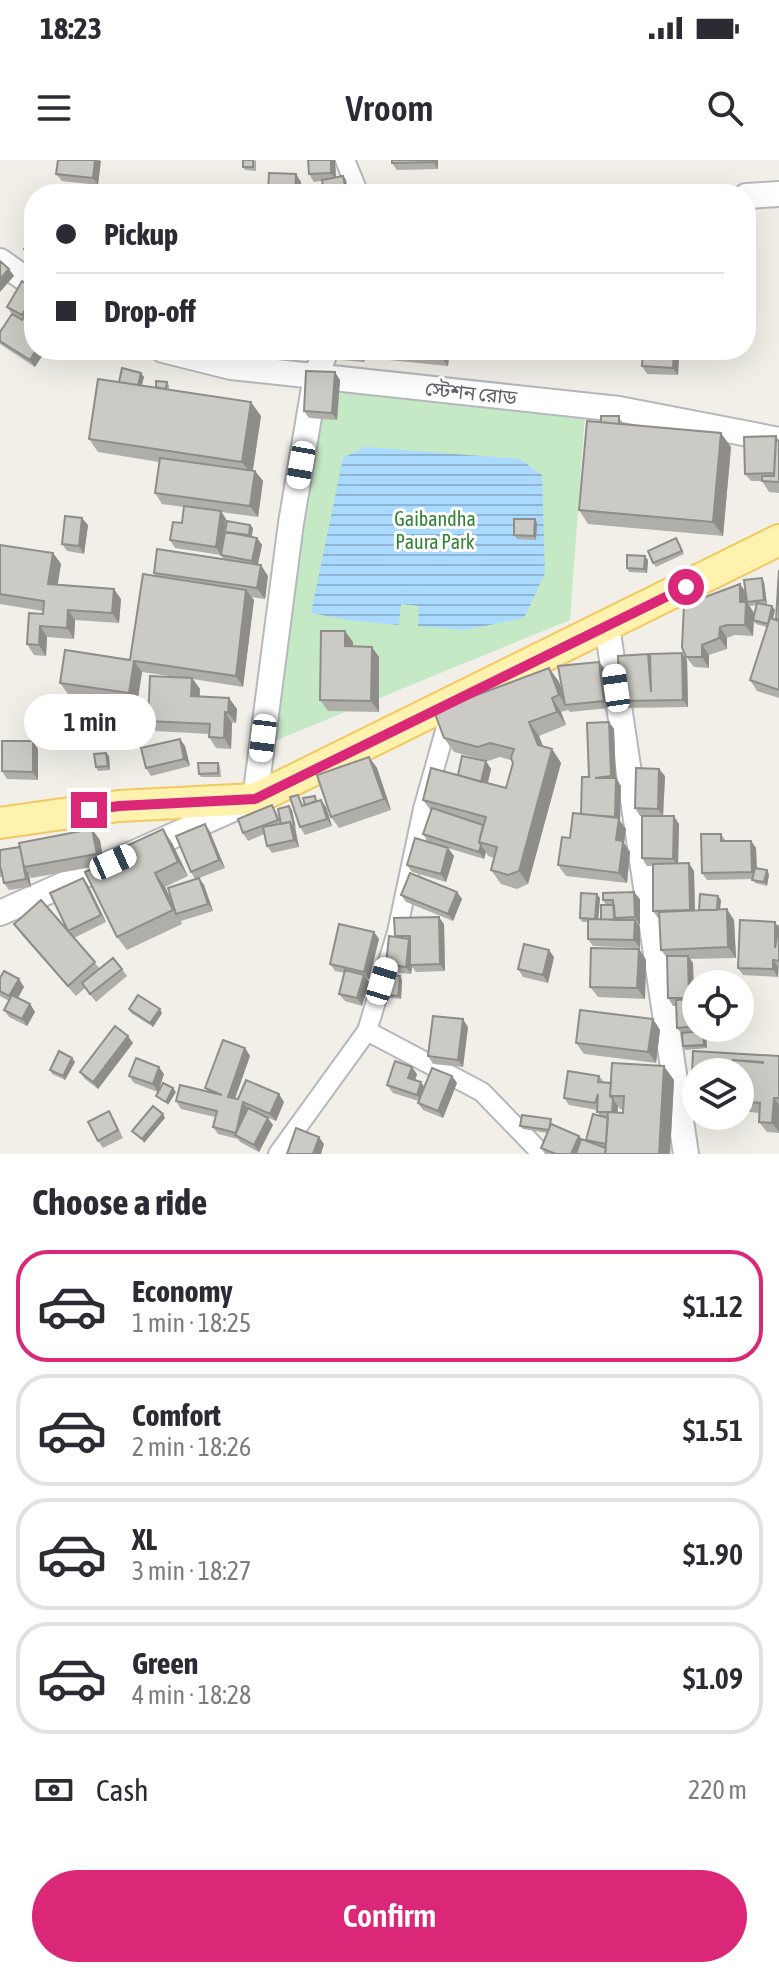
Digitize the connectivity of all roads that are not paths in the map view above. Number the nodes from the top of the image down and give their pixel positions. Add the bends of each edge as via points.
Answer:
1 (345, 160) edge
2 (355, 184) edge
3 (779, 194) edge
4 (756, 195) edge
5 (0, 261) edge
6 (24, 278) edge
7 (203, 360) edge
8 (322, 360) edge
9 (316, 376) junction
10 (779, 440) edge
11 (779, 540) edge
12 (607, 626) junction
13 (453, 701) junction
14 (255, 799) junction
15 (0, 823) edge
16 (0, 913) edge
17 (367, 1031) junction
18 (278, 1154) edge
19 (542, 1154) edge
20 (686, 1154) edge

1 - 2 street
3 - 4 street
5 - 6 street
7 - 9 street, স্টেশন রোড
8 - 9 street
9 - 10 street, স্টেশন রোড via 619,409
9 - 14 street
11 - 12 main road
12 - 13 main road
12 - 20 street
13 - 14 main road
13 - 17 street via 397,932
14 - 15 main road via 119,806
14 - 16 street
17 - 18 street
17 - 19 street via 482,1092

